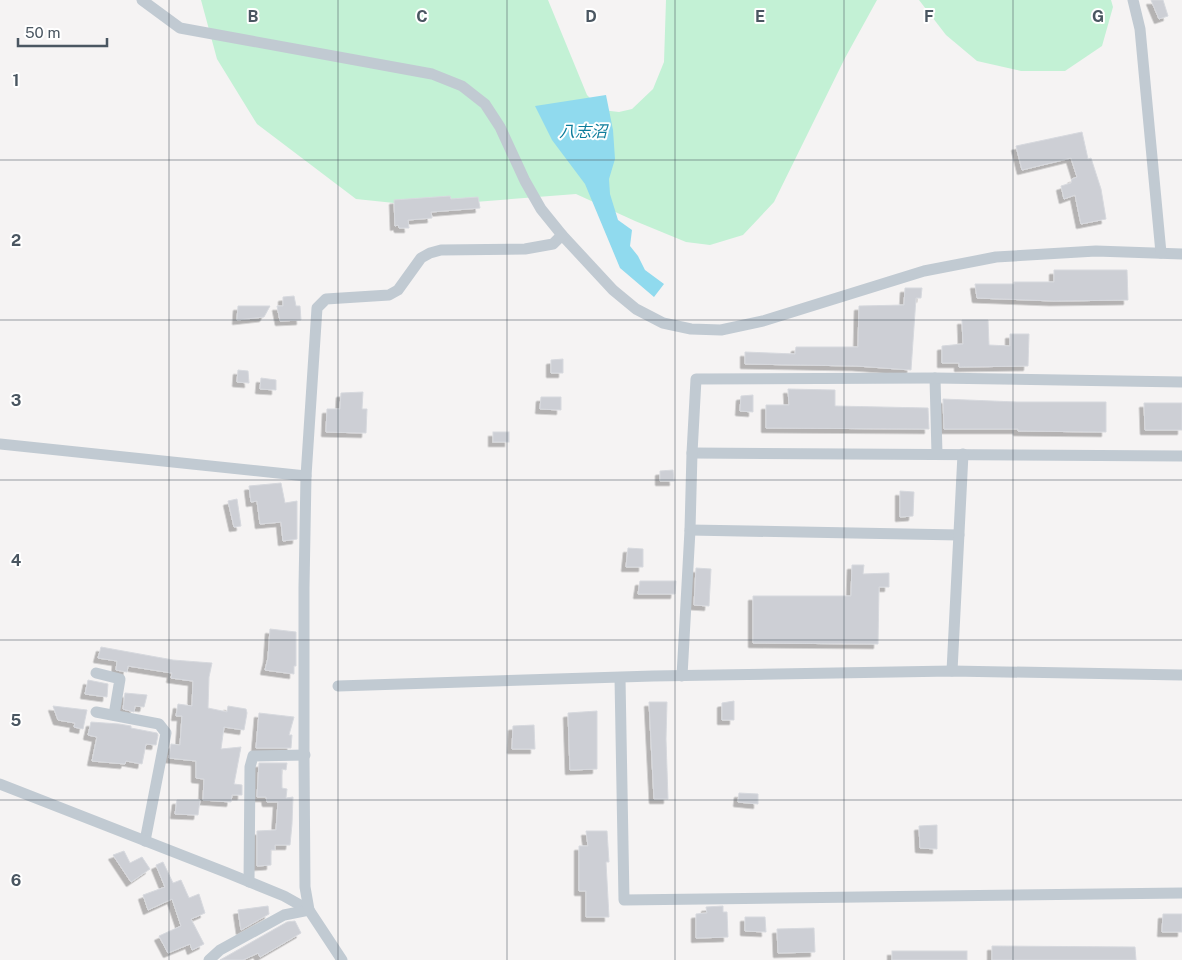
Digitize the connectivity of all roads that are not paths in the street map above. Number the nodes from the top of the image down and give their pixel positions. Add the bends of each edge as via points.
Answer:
1 (142, 0) edge
2 (1133, 0) edge
3 (562, 235) junction
4 (1161, 253) junction
5 (1182, 254) edge
6 (935, 378) junction
7 (1182, 382) edge
8 (0, 444) edge
9 (692, 453) junction
10 (937, 454) junction
11 (963, 454) junction
12 (1182, 456) edge
13 (306, 476) junction
14 (690, 530) junction
15 (959, 535) junction
16 (952, 671) junction
17 (96, 673) dead end
18 (1182, 675) edge
19 (682, 676) junction
20 (620, 678) junction
21 (338, 686) dead end
22 (96, 712) dead end
23 (114, 715) junction
24 (305, 755) junction
25 (0, 784) edge
26 (145, 841) junction
27 (249, 882) junction
28 (1182, 894) edge
29 (309, 910) junction
30 (209, 960) edge
31 (342, 960) edge

1 - 3 street via 180,28 432,74 462,86 484,104 500,127 524,181
2 - 4 street via 1140,29
3 - 4 street via 613,290 636,309 663,324 721,330 763,321 924,271 996,257 1096,251
3 - 13 street via 553,244 524,249 441,250 430,253 421,258 398,290 388,295 334,298 320,303 316,308
4 - 5 street
6 - 7 street
6 - 9 street via 696,379
6 - 10 street
8 - 13 street
9 - 10 street
9 - 14 street
10 - 11 street
11 - 12 street
11 - 15 street
13 - 24 street
14 - 15 street
14 - 19 street
15 - 16 street
16 - 18 street
16 - 19 street
17 - 23 street via 120,679
19 - 20 street
20 - 21 street
20 - 28 street via 624,900
22 - 23 street
23 - 26 street via 159,724 166,733
24 - 27 street via 253,756 250,767
24 - 29 street
25 - 26 street
26 - 27 street
27 - 29 street
29 - 30 street via 284,915 220,950
29 - 31 street

